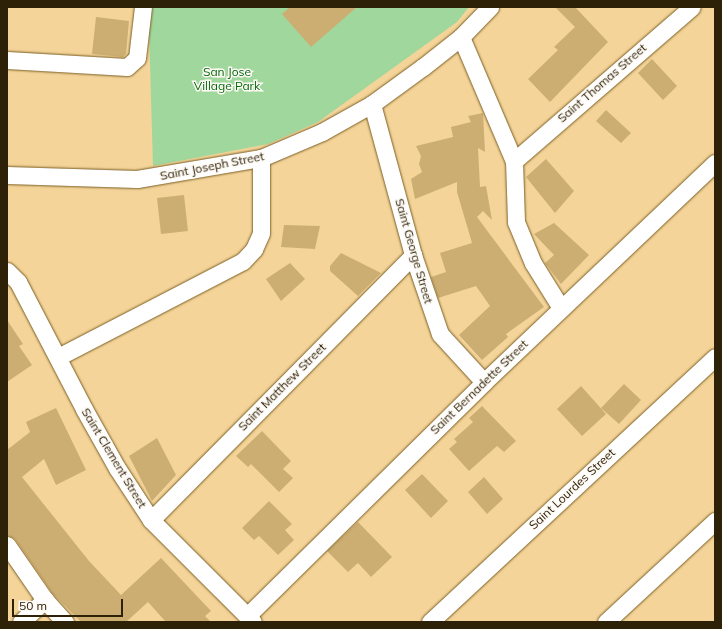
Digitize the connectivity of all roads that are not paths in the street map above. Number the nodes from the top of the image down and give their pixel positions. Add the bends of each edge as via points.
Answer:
1 (143, 7) edge
2 (490, 7) edge
3 (692, 7) edge
4 (461, 37) junction
5 (7, 60) edge
6 (372, 104) junction
7 (261, 158) junction
8 (514, 161) junction
9 (715, 163) edge
10 (7, 175) edge
11 (413, 255) junction
12 (7, 271) edge
13 (561, 308) junction
14 (58, 357) junction
15 (715, 357) edge
16 (484, 382) junction
17 (151, 520) junction
18 (715, 521) edge
19 (7, 545) edge
20 (45, 600) junction
21 (250, 619) edge
22 (21, 622) edge
23 (65, 622) edge
24 (430, 622) edge
25 (606, 622) edge

1 - 5 street via 136,58 133,64 127,67
2 - 4 street, Saint Joseph Street
3 - 8 street, Saint Thomas Street
4 - 6 street, Saint Joseph Street
4 - 8 street
6 - 7 street, Saint Joseph Street via 322,132
6 - 11 street, Saint George Street
7 - 10 street, Saint Joseph Street via 138,179
7 - 14 street via 261,233 254,249 243,261
8 - 13 street via 516,222 533,263
9 - 13 street, Saint Bernadette Street
11 - 16 street, Saint George Street via 440,334
11 - 17 street, Saint Matthew Street
12 - 14 street, Saint Clement Street via 18,282
13 - 16 street, Saint Bernadette Street
14 - 17 street, Saint Clement Street via 117,468
15 - 24 street, Saint Lourdes Street
16 - 21 street, Saint Bernadette Street
17 - 21 street, Saint Clement Street
18 - 25 street
19 - 20 street
20 - 22 street
20 - 23 street

